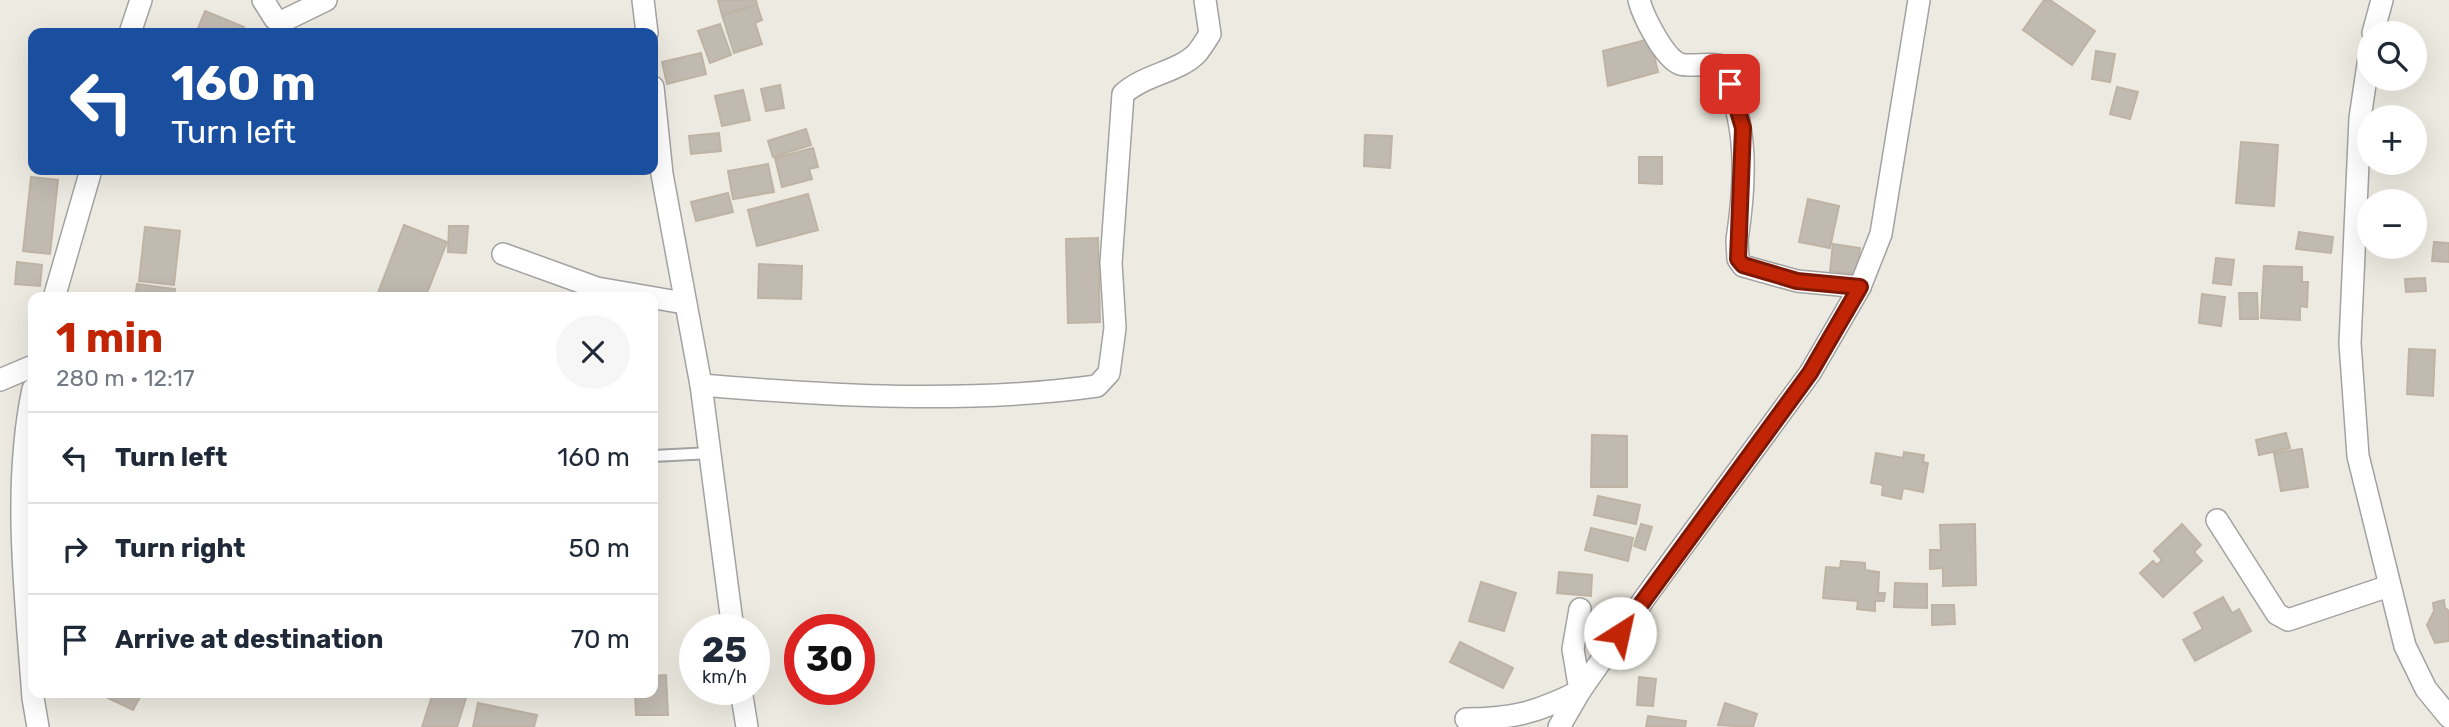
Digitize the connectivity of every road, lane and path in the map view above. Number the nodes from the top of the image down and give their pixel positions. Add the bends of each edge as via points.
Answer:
1 (141, 0) edge
2 (263, 0) edge
3 (326, 0) edge
4 (643, 0) edge
5 (1205, 0) edge
6 (1639, 0) edge
7 (1919, 0) edge
8 (2382, 0) edge
9 (2377, 21) edge
10 (133, 28) edge
11 (646, 28) edge
12 (2364, 91) edge
13 (658, 135) edge
14 (90, 175) edge
15 (503, 254) dead end
16 (1860, 287) junction
17 (56, 292) edge
18 (620, 292) edge
19 (658, 299) edge
20 (684, 303) junction
21 (28, 368) edge
22 (0, 380) edge
23 (701, 385) junction
24 (28, 414) edge
25 (711, 453) junction
26 (658, 456) edge
27 (2217, 520) dead end
28 (2389, 586) junction
29 (1580, 609) dead end
30 (731, 614) edge
31 (28, 624) edge
32 (1580, 691) junction
33 (35, 698) edge
34 (743, 705) edge
35 (2449, 717) edge
36 (1466, 719) dead end
37 (38, 727) edge
38 (747, 727) edge
39 (1559, 727) edge

1 - 10 street
2 - 3 street via 275,19 283,22
4 - 11 street
5 - 23 street via 1210,34 1196,53 1123,94 1111,263 1115,328 1109,373 1097,386 1046,393 874,395
6 - 16 street via 1643,15 1671,60 1683,65 1719,65 1730,84 1743,128 1738,259 1743,265 1797,281
7 - 16 street via 1881,234
8 - 9 street
12 - 28 street via 2351,392 2358,456
13 - 20 street
14 - 17 street
15 - 18 street
16 - 32 street via 1810,373
19 - 20 street
20 - 23 street
21 - 22 street
23 - 25 street
24 - 31 street via 23,492
25 - 26 lane
25 - 30 street
27 - 28 street via 2277,614 2288,620
28 - 35 street via 2409,659 2426,690
29 - 32 street via 1573,649
32 - 36 street via 1540,711 1504,719
32 - 39 street
33 - 37 street
34 - 38 street

